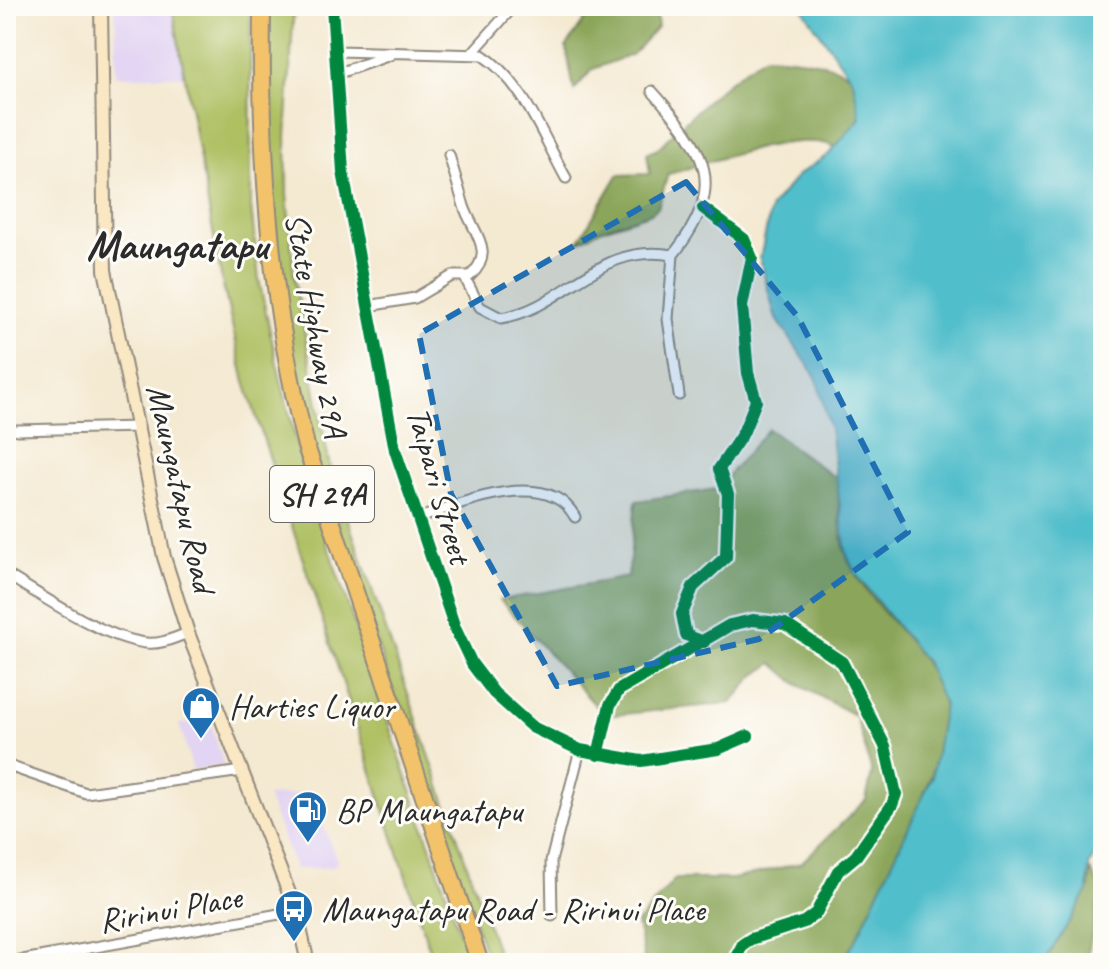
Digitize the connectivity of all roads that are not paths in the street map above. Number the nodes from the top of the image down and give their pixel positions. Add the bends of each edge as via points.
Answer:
1 (101, 6) edge
2 (262, 6) edge
3 (332, 6) edge
4 (514, 6) edge
5 (338, 51) junction
6 (398, 52) junction
7 (473, 52) junction
8 (339, 73) junction
9 (652, 91) dead end
10 (449, 155) dead end
11 (566, 178) dead end
12 (673, 255) junction
13 (465, 278) junction
14 (368, 306) junction
15 (679, 395) dead end
16 (139, 427) junction
17 (17, 430) dead end
18 (575, 517) dead end
19 (418, 519) junction
20 (6, 574) edge
21 (188, 633) junction
22 (748, 736) dead end
23 (580, 750) junction
24 (6, 765) edge
25 (242, 771) junction
26 (296, 911) junction
27 (552, 916) dead end
28 (6, 963) edge
29 (308, 963) edge
30 (480, 963) edge

1 - 16 street, Maungatapu Road via 105,270
2 - 30 highway, State Highway 29A / SH 29A via 265,211 294,398
3 - 5 street, Taipari Street
4 - 7 street
5 - 6 street
5 - 8 street, Taipari Street
6 - 7 street
6 - 8 street
7 - 11 street via 489,59 509,80
8 - 14 street, Taipari Street via 343,172
9 - 12 street via 685,129 706,173 701,214
10 - 13 street via 482,245 483,257
12 - 13 street via 620,257 529,309 501,318 480,307
12 - 15 street via 668,319
13 - 14 street via 452,276 415,298
14 - 19 street, Taipari Street via 395,450
16 - 17 street
16 - 21 street, Maungatapu Road via 164,557
18 - 19 street via 547,491 493,494
19 - 23 street, Taipari Street via 455,628 478,675 532,727
20 - 21 street via 71,614 133,639 160,642
21 - 25 street, Maungatapu Road
22 - 23 street, Taipari Street via 718,749 641,761
23 - 27 street via 551,861
24 - 25 street via 86,793
25 - 26 street, Maungatapu Road
26 - 28 street, Ririnui Place
26 - 29 street, Maungatapu Road

